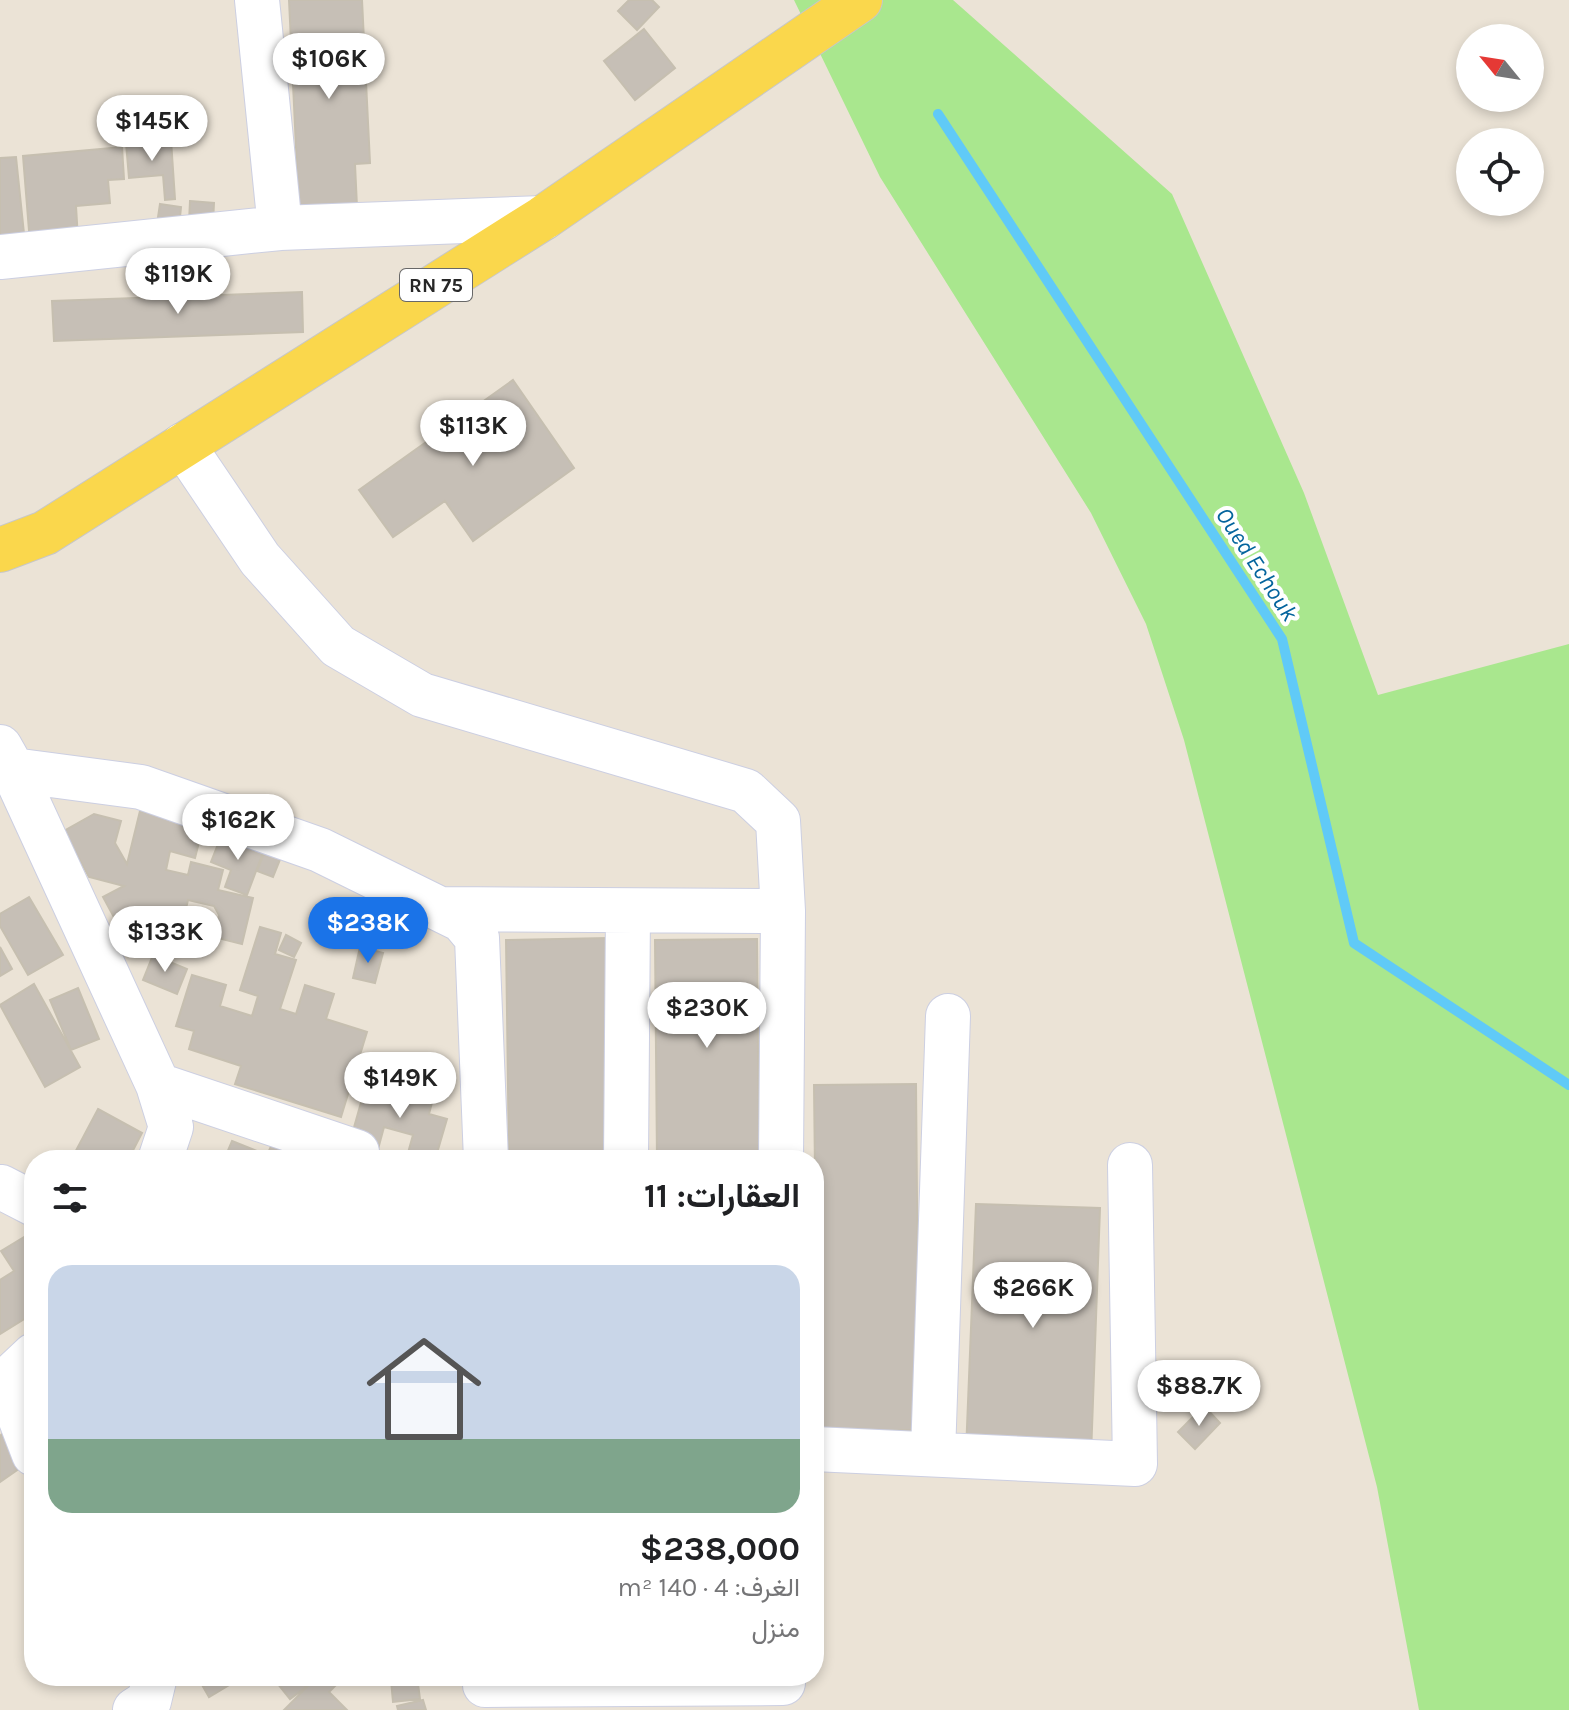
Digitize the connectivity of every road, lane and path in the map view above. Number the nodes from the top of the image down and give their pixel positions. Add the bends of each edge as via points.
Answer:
1 (257, 0) edge
2 (860, 0) edge
3 (543, 218) junction
4 (280, 228) junction
5 (0, 257) edge
6 (183, 445) junction
7 (0, 550) edge
8 (7, 758) edge
9 (444, 909) junction
10 (628, 911) junction
11 (783, 911) junction
12 (948, 1016) dead end
13 (158, 1085) junction
14 (163, 1150) edge
15 (351, 1150) edge
16 (486, 1150) edge
17 (626, 1150) edge
18 (781, 1150) edge
19 (1130, 1165) dead end
20 (14, 1375) edge
21 (24, 1414) edge
22 (824, 1449) edge
23 (933, 1454) junction
24 (153, 1686) edge
25 (541, 1686) edge
26 (721, 1686) edge
27 (484, 1690) edge
28 (783, 1690) edge
29 (135, 1710) edge

1 - 4 street
2 - 3 main road, RN 75
3 - 4 street
3 - 6 main road, RN 75
4 - 5 street
6 - 7 main road, RN 75 via 45,533
6 - 11 street via 260,559 338,646 422,695 746,791 778,821
8 - 9 street via 141,787 320,850
8 - 13 street
9 - 10 street
9 - 16 street via 477,938
10 - 11 street
10 - 17 street
11 - 18 street
12 - 23 street
13 - 14 street via 171,1127
13 - 15 street
19 - 23 street via 1135,1464
20 - 21 street
22 - 23 street
24 - 29 street via 149,1701
25 - 27 street
26 - 28 street

